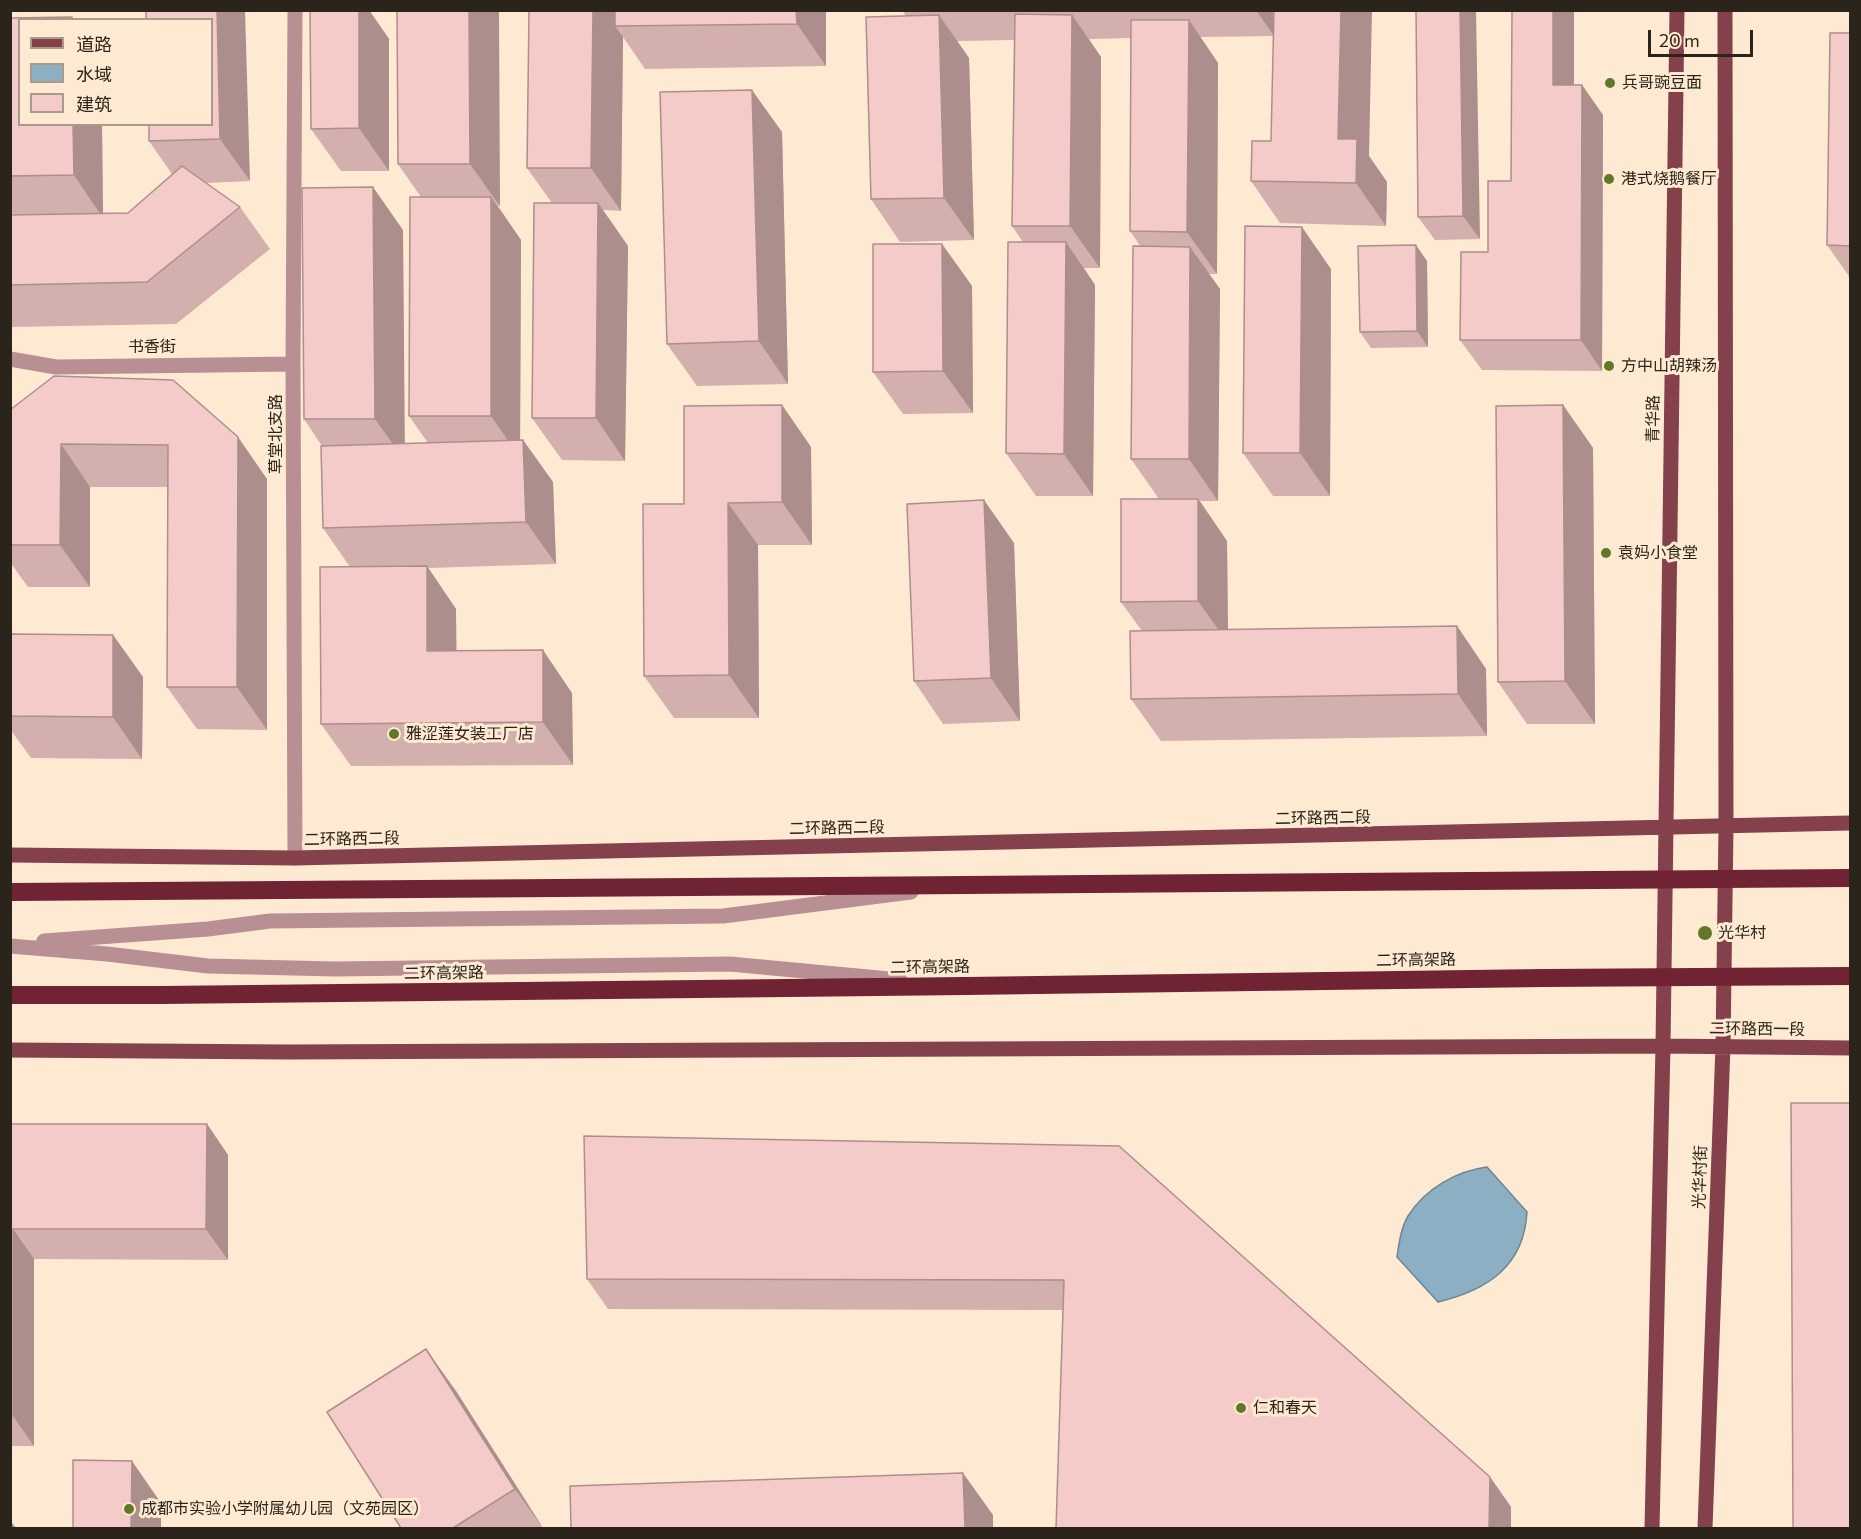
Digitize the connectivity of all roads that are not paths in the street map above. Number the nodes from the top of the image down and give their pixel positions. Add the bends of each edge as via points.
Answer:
1 (295, 10) edge
2 (1677, 10) edge
3 (1725, 10) edge
4 (10, 359) edge
5 (293, 364) junction
6 (1851, 823) edge
7 (1726, 827) junction
8 (1665, 828) junction
9 (10, 855) edge
10 (295, 858) junction
11 (1851, 878) edge
12 (965, 885) junction
13 (10, 892) edge
14 (10, 945) edge
15 (1851, 976) edge
16 (966, 986) junction
17 (10, 995) edge
18 (1663, 1046) junction
19 (1723, 1046) junction
20 (1851, 1048) edge
21 (10, 1050) edge
22 (1652, 1528) edge
23 (1705, 1528) edge

1 - 5 street, 草堂北支路
2 - 8 main road, 青华路
3 - 7 main road
4 - 5 street, 书香街 via 56,367
5 - 10 street, 草堂北支路
6 - 7 main road
7 - 8 main road
7 - 19 main road, 光华村街
8 - 10 main road, 二环路西二段
8 - 18 main road
9 - 10 main road, 二环路西二段
11 - 12 highway, bridge
12 - 13 highway
12 - 14 street via 723,916 270,921
14 - 16 street via 208,966 335,969 730,964
15 - 16 highway, 二环高架路, bridge
16 - 17 highway, 二环高架路
18 - 19 main road, 二环路西一段
18 - 21 main road
18 - 22 main road
19 - 20 main road, 二环路西一段
19 - 23 main road, 光华村街

